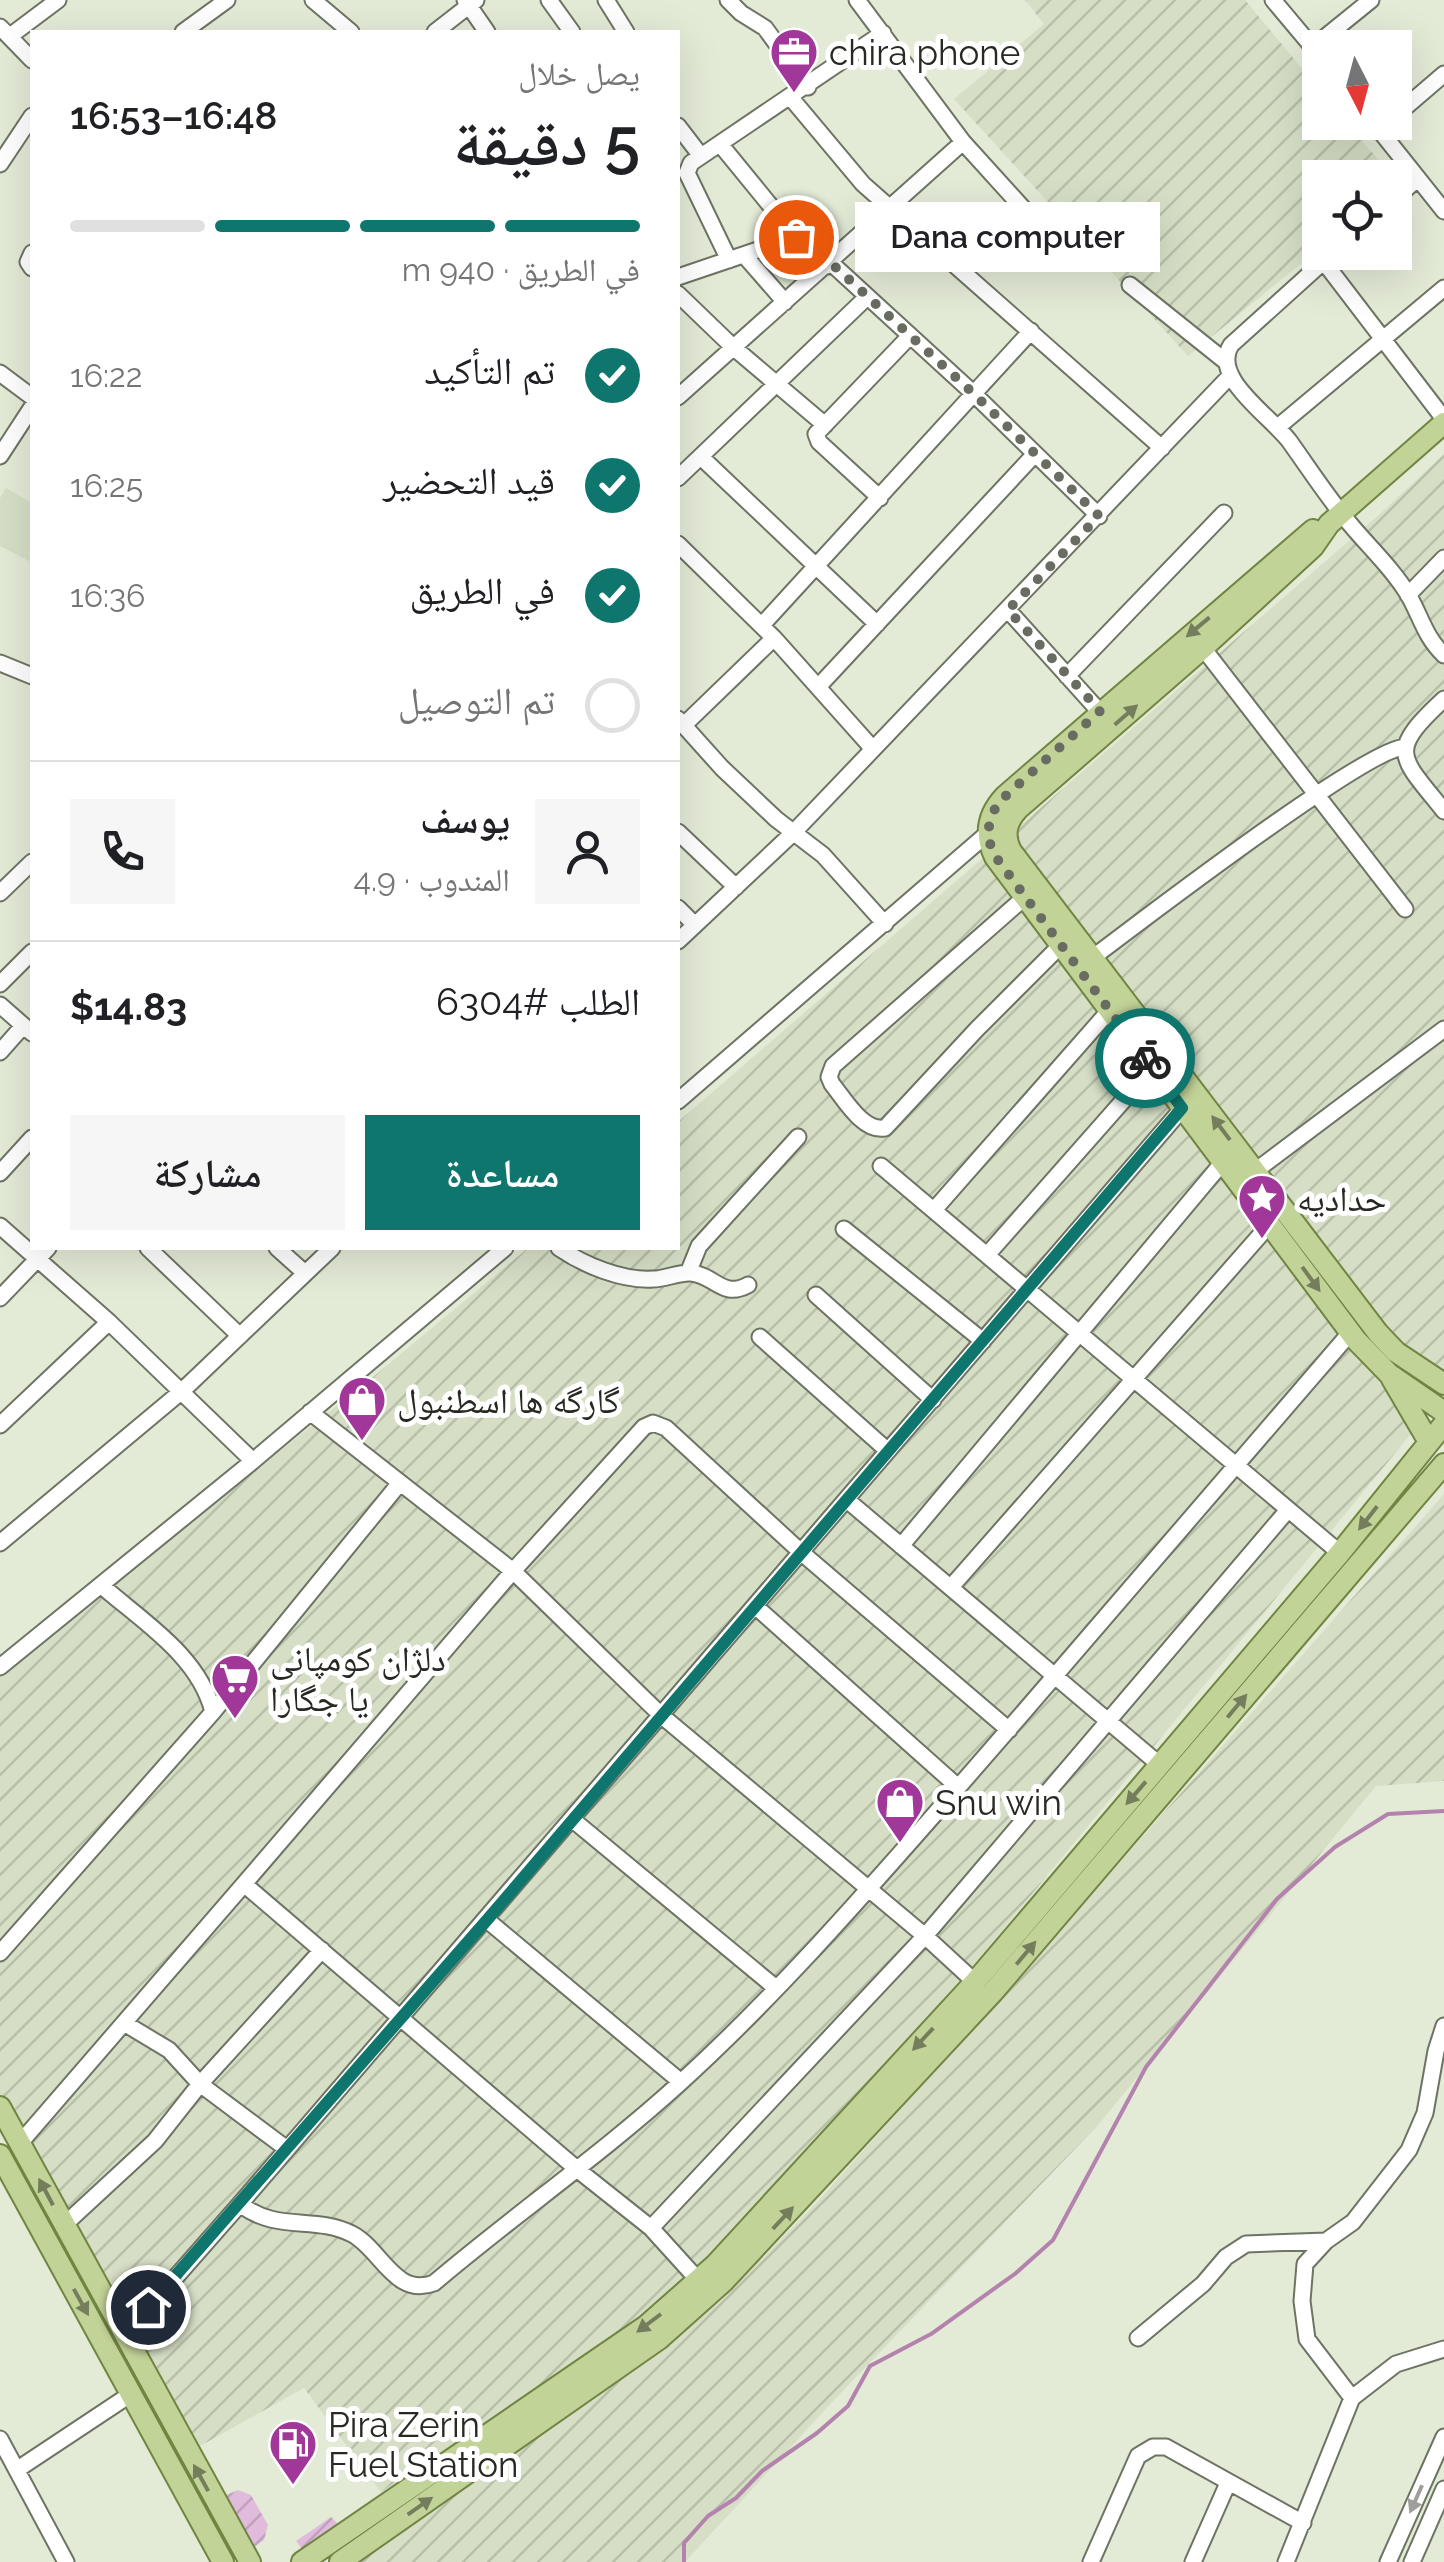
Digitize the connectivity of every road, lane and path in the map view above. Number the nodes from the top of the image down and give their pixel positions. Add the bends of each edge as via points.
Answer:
1 (58, 0) edge
2 (227, 0) edge
3 (313, 0) edge
4 (549, 0) edge
5 (606, 0) edge
6 (728, 0) edge
7 (1273, 0) edge
8 (1371, 0) edge
9 (470, 2) edge
10 (865, 3) edge
11 (338, 21) junction
12 (187, 30) edge
13 (325, 30) edge
14 (349, 30) edge
15 (437, 30) edge
16 (486, 30) edge
17 (571, 30) edge
18 (625, 30) edge
19 (1339, 30) edge
20 (5, 32) edge
21 (883, 34) junction
22 (1302, 35) edge
23 (30, 58) edge
24 (1444, 74) edge
25 (808, 87) junction
26 (790, 98) junction
27 (1412, 101) edge
28 (30, 119) edge
29 (680, 129) edge
30 (1390, 140) edge
31 (964, 142) junction
32 (720, 144) junction
33 (700, 156) junction
34 (0, 164) edge
35 (1417, 179) junction
36 (1412, 184) edge
37 (890, 206) junction
38 (1444, 211) edge
39 (1040, 227) dead end
40 (796, 237) junction
41 (736, 258) junction
42 (829, 264) junction
43 (1315, 270) edge
44 (1338, 270) edge
45 (680, 276) edge
46 (1130, 286) dead end
47 (1444, 288) edge
48 (680, 296) edge
49 (867, 297) junction
50 (785, 302) junction
51 (1031, 331) junction
52 (909, 337) junction
53 (1384, 340) junction
54 (733, 347) junction
55 (1228, 368) junction
56 (0, 373) edge
57 (779, 384) junction
58 (974, 394) junction
59 (680, 395) edge
60 (30, 396) edge
61 (30, 410) edge
62 (1444, 421) edge
63 (826, 424) junction
64 (1279, 426) junction
65 (1162, 448) junction
66 (1034, 455) junction
67 (0, 456) edge
68 (701, 458) junction
69 (680, 476) edge
70 (880, 498) junction
71 (1224, 512) dead end
72 (1099, 516) junction
73 (1335, 518) junction
74 (680, 546) edge
75 (1444, 558) edge
76 (815, 569) junction
77 (1408, 594) junction
78 (1008, 610) junction
79 (877, 624) junction
80 (768, 631) junction
81 (1203, 648) junction
82 (1444, 655) edge
83 (5, 665) edge
84 (30, 675) edge
85 (1068, 676) junction
86 (0, 683) edge
87 (818, 687) junction
88 (1444, 699) edge
89 (1100, 711) junction
90 (681, 722) edge
91 (1406, 747) junction
92 (874, 749) junction
93 (1316, 795) junction
94 (1444, 811) edge
95 (997, 831) junction
96 (793, 833) junction
97 (680, 834) edge
98 (30, 864) edge
99 (18, 874) junction
100 (30, 886) edge
101 (736, 887) junction
102 (0, 892) edge
103 (1025, 897) junction
104 (1405, 909) dead end
105 (680, 910) edge
106 (885, 924) junction
107 (695, 925) junction
108 (680, 940) edge
109 (1061, 945) junction
110 (30, 954) edge
111 (1092, 958) junction
112 (0, 984) edge
113 (0, 1006) edge
114 (1109, 1011) junction
115 (28, 1029) edge
116 (1444, 1030) edge
117 (0, 1052) edge
118 (1152, 1068) junction
119 (680, 1099) edge
120 (1182, 1108) junction
121 (798, 1137) dead end
122 (30, 1140) edge
123 (1223, 1162) junction
124 (881, 1166) dead end
125 (1254, 1172) junction
126 (0, 1173) edge
127 (934, 1210) junction
128 (1270, 1224) junction
129 (0, 1226) edge
130 (844, 1229) dead end
131 (30, 1245) edge
132 (150, 1250) edge
133 (278, 1250) edge
134 (330, 1250) edge
135 (504, 1250) edge
136 (562, 1250) edge
137 (43, 1253) edge
138 (987, 1255) junction
139 (305, 1273) junction
140 (688, 1273) junction
141 (748, 1285) dead end
142 (1028, 1289) junction
143 (816, 1296) dead end
144 (0, 1298) edge
145 (109, 1322) junction
146 (1350, 1332) junction
147 (1080, 1334) junction
148 (240, 1336) junction
149 (760, 1337) dead end
150 (983, 1341) junction
151 (1406, 1360) junction
152 (1389, 1374) junction
153 (1136, 1380) junction
154 (1444, 1384) edge
155 (182, 1391) junction
156 (933, 1400) junction
157 (310, 1412) junction
158 (1444, 1412) edge
159 (1444, 1424) edge
160 (0, 1425) edge
161 (1429, 1442) junction
162 (888, 1451) junction
163 (253, 1461) junction
164 (1235, 1464) junction
165 (1444, 1464) edge
166 (400, 1484) junction
167 (846, 1500) junction
168 (1288, 1511) junction
169 (0, 1517) edge
170 (14, 1532) junction
171 (0, 1543) edge
172 (902, 1546) junction
173 (802, 1553) junction
174 (1340, 1554) junction
175 (512, 1571) junction
176 (102, 1586) junction
177 (950, 1588) junction
178 (755, 1606) junction
179 (0, 1667) edge
180 (1055, 1676) junction
181 (213, 1712) junction
182 (662, 1716) junction
183 (1110, 1722) junction
184 (1010, 1730) junction
185 (1160, 1765) junction
186 (958, 1788) junction
187 (573, 1820) junction
188 (244, 1884) junction
189 (870, 1889) junction
190 (487, 1920) junction
191 (925, 1936) junction
192 (322, 1950) junction
193 (0, 1953) edge
194 (975, 1982) junction
195 (776, 1988) junction
196 (400, 2017) junction
197 (124, 2023) junction
198 (1444, 2026) edge
199 (681, 2082) junction
200 (200, 2084) junction
201 (0, 2107) edge
202 (20, 2143) junction
203 (287, 2149) junction
204 (0, 2155) edge
205 (578, 2170) junction
206 (240, 2204) junction
207 (64, 2225) junction
208 (651, 2228) junction
209 (1326, 2241) junction
210 (699, 2281) junction
211 (118, 2325) junction
212 (1138, 2338) dead end
213 (1444, 2349) edge
214 (131, 2394) junction
215 (1352, 2398) junction
216 (1444, 2437) edge
217 (0, 2439) edge
218 (18, 2470) junction
219 (1228, 2483) junction
220 (1444, 2490) edge
221 (1303, 2522) junction
222 (66, 2562) edge
223 (223, 2562) edge
224 (250, 2562) edge
225 (302, 2562) edge
226 (340, 2562) edge
227 (1091, 2562) edge
228 (1192, 2562) edge
229 (1286, 2562) edge
230 (1388, 2562) edge
231 (1412, 2562) edge

1 - 20 street
2 - 12 street
3 - 11 street
4 - 17 street
5 - 18 street
6 - 25 street via 765,28
7 - 22 street
8 - 19 street
9 - 15 street
9 - 16 street
10 - 21 street
11 - 13 street
11 - 14 street
20 - 23 street
21 - 25 street
21 - 31 street
24 - 27 street
25 - 26 street
26 - 32 street
26 - 37 street via 855,176
28 - 34 street
29 - 33 street
30 - 35 street
31 - 37 street
31 - 39 street
32 - 33 street
32 - 40 street
33 - 41 street via 687,173
35 - 36 street
35 - 38 street
37 - 42 street
37 - 51 street
40 - 41 street
40 - 42 street
41 - 45 street
41 - 50 street
42 - 49 street
42 - 50 street
43 - 55 street via 1232,344
44 - 53 street
46 - 55 street
47 - 53 street
48 - 54 street
49 - 52 street
49 - 57 street
50 - 54 street
51 - 58 street
51 - 65 street
52 - 58 street
52 - 63 street
53 - 62 street
53 - 64 street
54 - 57 street
54 - 59 street
55 - 64 street
55 - 65 street
56 - 60 street
57 - 63 street
57 - 68 street
58 - 66 street
58 - 70 street
61 - 67 street
62 - 73 main road
63 - 70 street via 818,440
64 - 73 street
65 - 72 street
66 - 72 street
66 - 79 street
68 - 69 street
68 - 76 street
70 - 76 street
71 - 85 street
72 - 78 street
73 - 77 street
73 - 81 main road
73 -> 89 main road via 1304,536
74 - 80 street
75 - 77 street
76 - 79 street
76 - 80 street
77 - 82 street via 1430,642
78 - 85 street
78 - 92 street
79 - 87 street
80 - 87 street
80 - 90 street
81 - 93 street
95 -> 81 main road
83 - 84 street
83 - 86 street
85 - 89 street
87 - 92 street
88 - 91 street via 1413,728
89 - 95 main road via 1000,801 990,818
90 - 96 street
91 - 93 street via 1387,751
91 - 94 street via 1413,772
92 - 96 street
93 - 104 street
93 - 111 street
95 - 103 main road via 991,850
95 - 106 street
95 - 111 main road
96 - 101 street
96 - 106 street via 823,855
97 - 101 street
98 - 99 street
99 - 100 street
99 - 102 street
101 - 107 street
103 - 109 main road
103 - 109 street via 834,1066 832,1084 868,1125 885,1128
105 - 107 street
106 - 119 street
107 - 108 street
109 - 114 main road
110 - 112 street
125 -> 111 main road
113 - 115 street
114 - 118 main road
114 - 127 street
115 - 117 street
116 - 125 street
118 - 120 main road
118 - 138 street
120 - 123 main road
120 - 142 street
121 - 140 street via 699,1246
122 - 126 street
123 - 128 main road
123 - 147 street
124 - 127 street
125 - 151 main road
127 - 138 street
128 -> 146 main road
128 - 153 street
129 - 131 street
130 - 150 street
132 - 148 street
133 - 139 street
134 - 139 street
135 - 157 street
136 - 140 street via 628,1277
137 - 144 street
137 - 145 street
138 - 142 street
139 - 148 street
140 - 141 street via 724,1290
142 - 147 street
142 - 150 street
143 - 156 street
145 - 155 street
145 - 160 street
146 - 152 main road
146 - 164 street
147 - 153 street
147 - 172 street
148 - 155 street
149 - 162 street
150 - 156 street
151 - 152 main road
151 - 154 main road
152 - 158 main road
152 - 161 main road
153 - 164 street
153 - 177 street
155 - 163 street
155 - 170 street
156 - 162 street
157 - 163 street
157 - 166 street
159 - 161 main road
161 -> 174 main road
162 - 167 street
163 - 176 street
164 - 168 street
164 - 180 street
226 -> 165 main road via 659,2339 724,2281 993,1992
166 - 175 street
166 - 181 street
167 - 172 street
167 - 173 street
168 - 174 street
168 - 183 street
169 - 170 street
170 - 171 street
172 - 177 street
173 - 175 street via 653,1423
173 - 178 street
173 - 184 street
174 - 185 main road
175 - 182 street
175 - 188 street
176 - 179 street
176 - 181 street via 188,1662
177 - 180 street
178 - 182 street
178 - 186 street
180 - 183 street
180 - 184 street
181 - 193 street
182 - 187 street
182 - 189 street
183 - 185 street
183 - 191 street
184 - 186 street
185 -> 194 main road
186 - 189 street
187 - 190 street
187 - 195 street
188 - 192 street
188 - 197 street
189 - 191 street
189 - 195 street
190 - 196 street
190 - 199 street
191 - 194 street
191 - 208 street
192 - 196 street
192 - 200 street
194 -> 210 main road
195 - 199 street
196 - 203 street
196 - 205 street
197 - 200 street via 169,2050
197 - 202 street
198 - 209 street via 1425,2113 1409,2150 1353,2222
199 - 205 street
200 - 203 street
200 - 207 street via 154,2141
201 - 202 main road
207 -> 202 main road
203 - 206 street
204 -> 214 main road
205 - 206 street via 423,2288 402,2282 354,2235 262,2219
205 - 208 street
206 - 211 street via 154,2302
207 - 211 main road
208 - 210 street
209 - 212 street via 1246,2244
209 - 215 street via 1306,2264 1307,2339
210 -> 225 main road via 646,2326
224 -> 211 main road
213 - 215 street via 1396,2364
214 - 218 street
214 - 223 main road
215 - 221 street
216 -> 230 street
217 - 218 street
218 - 222 street
219 - 221 street
219 - 227 street via 1153,2446 1138,2456
219 - 228 street
220 - 231 street
221 - 229 street

